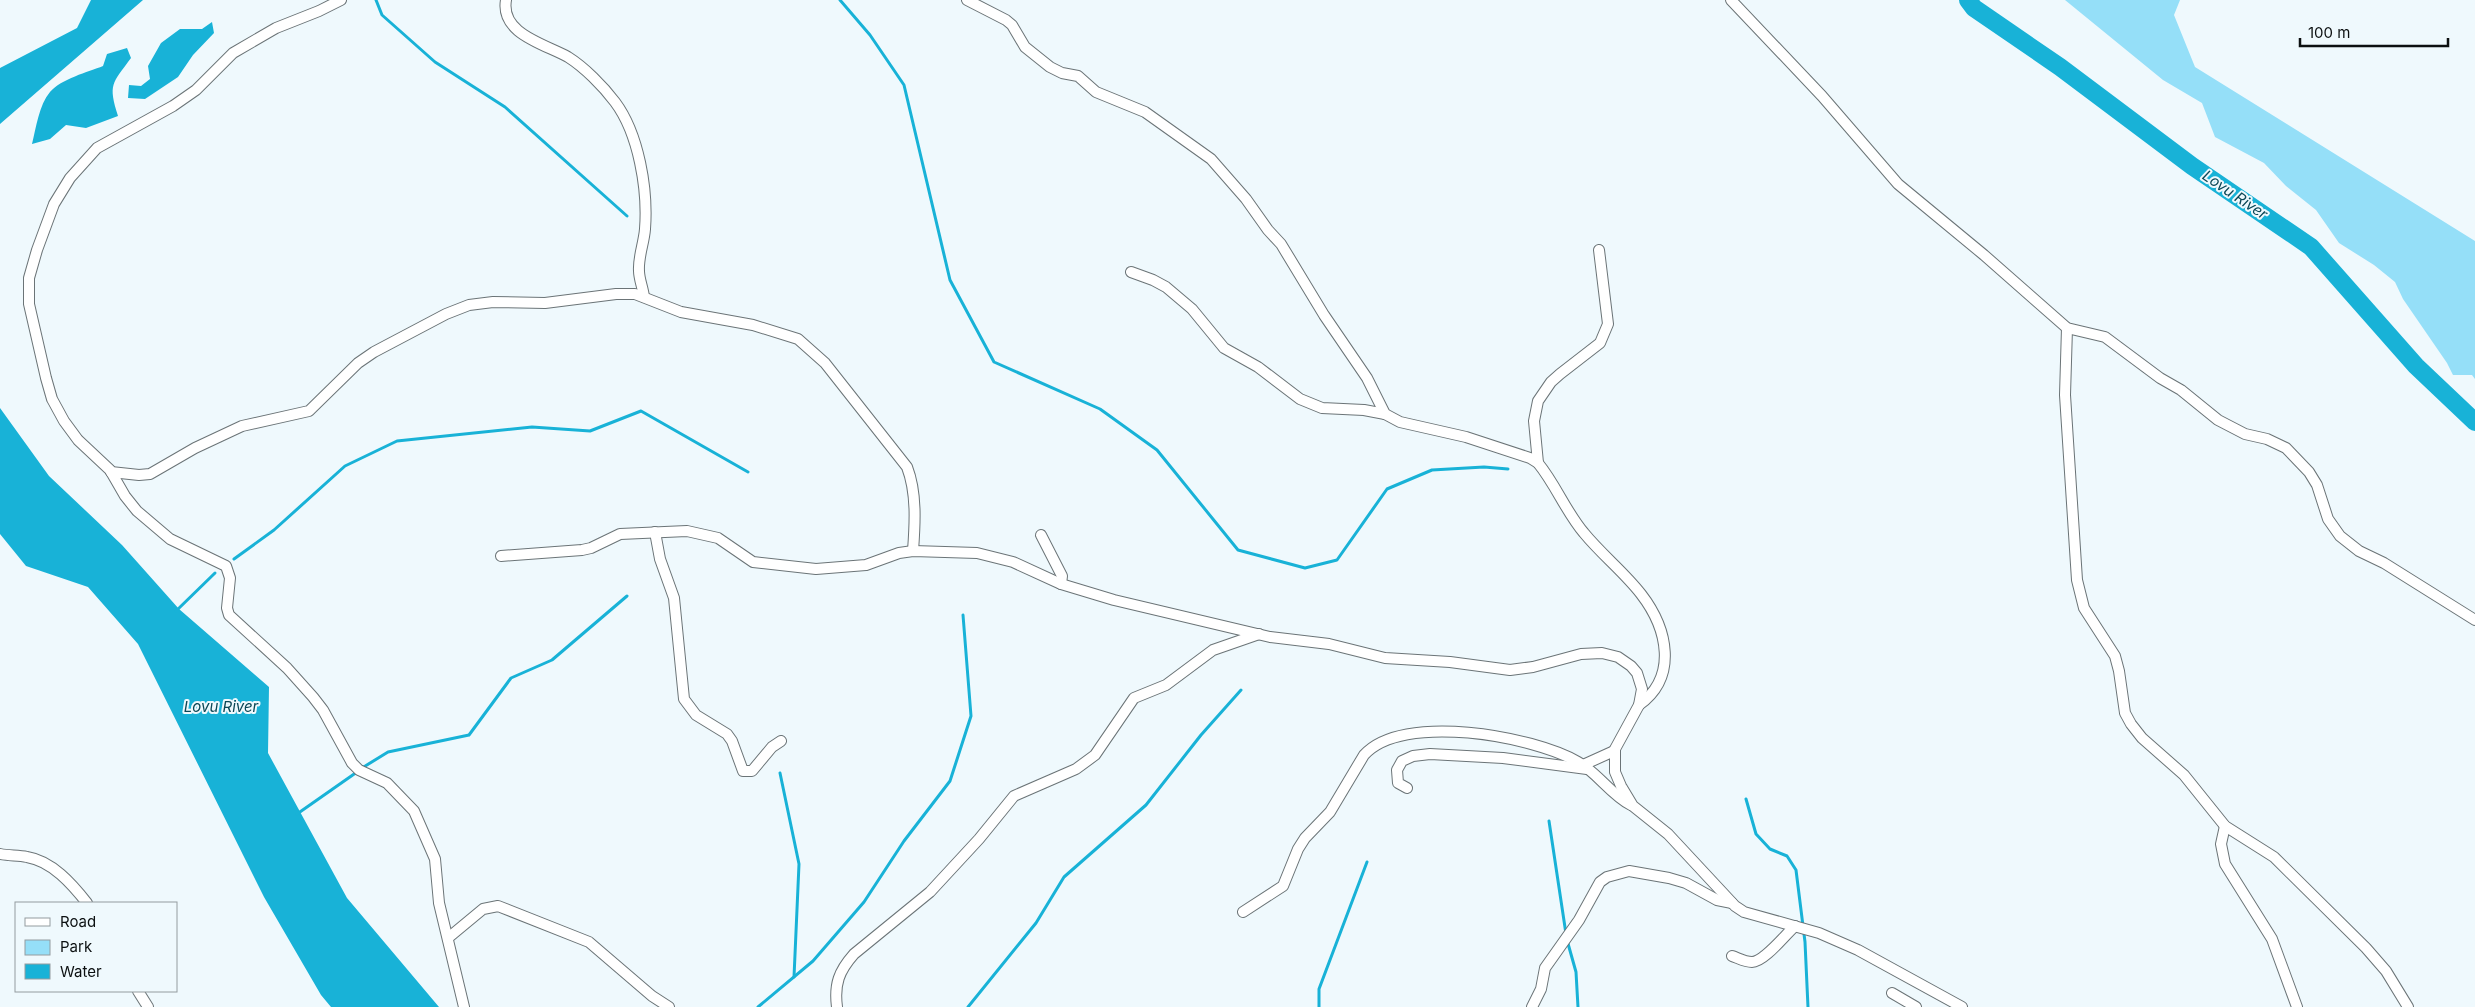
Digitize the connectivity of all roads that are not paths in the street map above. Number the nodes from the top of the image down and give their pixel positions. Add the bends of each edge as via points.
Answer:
1 (341, 0) edge
2 (506, 0) edge
3 (967, 0) edge
4 (1730, 0) edge
5 (1599, 250) dead end
6 (1131, 272) dead end
7 (644, 297) junction
8 (2066, 328) junction
9 (1385, 414) junction
10 (1538, 463) junction
11 (112, 472) junction
12 (655, 532) junction
13 (1041, 535) dead end
14 (913, 551) junction
15 (501, 556) dead end
16 (1061, 584) junction
17 (2475, 620) edge
18 (1259, 634) junction
19 (1639, 705) junction
20 (781, 741) dead end
21 (1614, 751) junction
22 (1585, 767) junction
23 (1407, 788) dead end
24 (1633, 806) junction
25 (2225, 826) junction
26 (0, 854) edge
27 (86, 902) edge
28 (1732, 903) junction
29 (1243, 912) dead end
30 (1795, 926) junction
31 (448, 938) junction
32 (1732, 956) dead end
33 (139, 992) edge
34 (1892, 993) dead end
35 (148, 1007) edge
36 (464, 1007) edge
37 (670, 1007) edge
38 (837, 1007) edge
39 (1532, 1007) edge
40 (1916, 1007) edge
41 (1962, 1007) edge
42 (2297, 1007) edge
43 (2408, 1007) edge

1 - 11 street via 254,40 223,60 196,90 97,148 70,178 54,204 29,278 29,304 52,399 78,440
2 - 7 street via 506,16 511,23 530,39 576,64 621,112 639,159 646,191 638,271
3 - 9 street via 1006,20 1025,47 1050,67 1078,76 1096,92 1145,112 1211,159 1281,244 1366,378
4 - 8 street via 1822,96 1898,184
5 - 10 street via 1608,324 1600,343 1560,374 1538,401 1534,421
6 - 9 street via 1166,287 1192,309 1224,348 1258,367 1300,400 1322,408
7 - 11 street via 628,293 545,303 469,305 374,352 358,363 310,410 242,426 150,474
7 - 14 street via 681,312 753,325 798,339 825,363 907,467 913,497
8 - 17 street via 2105,337 2218,420 2245,434 2268,439 2286,448 2317,485 2328,518 2340,536 2359,551 2384,562
8 - 25 street via 2065,395 2071,506 2077,580 2084,608 2115,656 2125,713 2131,724 2142,738 2184,774
9 - 10 street via 1400,422 1466,437
10 - 19 street via 1584,534 1643,596 1661,632 1666,648 1662,678 1653,695
11 - 31 street via 124,496 154,527 188,549 226,566 230,578 226,608 229,615 287,668 313,697 352,764 387,783 414,811 435,858 439,903
12 - 14 street via 701,533 718,538 753,562 816,569 866,565
12 - 15 street via 620,534 582,550
12 - 20 street via 660,559 674,598 682,689 688,707 705,722 727,734 743,771 752,771
13 - 16 street via 1062,576
14 - 16 street via 977,553 998,557
16 - 18 street via 1114,600
18 - 19 street via 1329,644 1385,658 1450,662 1501,670 1602,653 1625,660 1637,673 1642,689
18 - 38 street via 1213,650 1166,685 1134,698 1094,755 1062,776 1014,796 930,892 843,966 836,985
19 - 21 street
21 - 22 street
21 - 24 street via 1615,772
22 - 23 street via 1504,758 1418,755 1407,758 1398,766 1396,780
22 - 24 street
22 - 29 street via 1564,755 1526,741 1463,732 1404,735 1378,742 1360,760 1330,812 1305,838 1283,886
24 - 28 street via 1668,834
25 - 42 street via 2221,844 2225,864 2272,939
25 - 43 street via 2274,857 2366,948 2386,971
26 - 27 street via 27,856 47,864
28 - 30 street via 1744,912
28 - 39 street via 1717,900 1686,883 1669,878 1630,871 1606,877 1545,968 1540,992
30 - 32 street via 1758,960
30 - 41 street via 1858,950
31 - 36 street
31 - 37 street via 483,909 498,906 589,942 652,996
33 - 35 street
34 - 40 street

